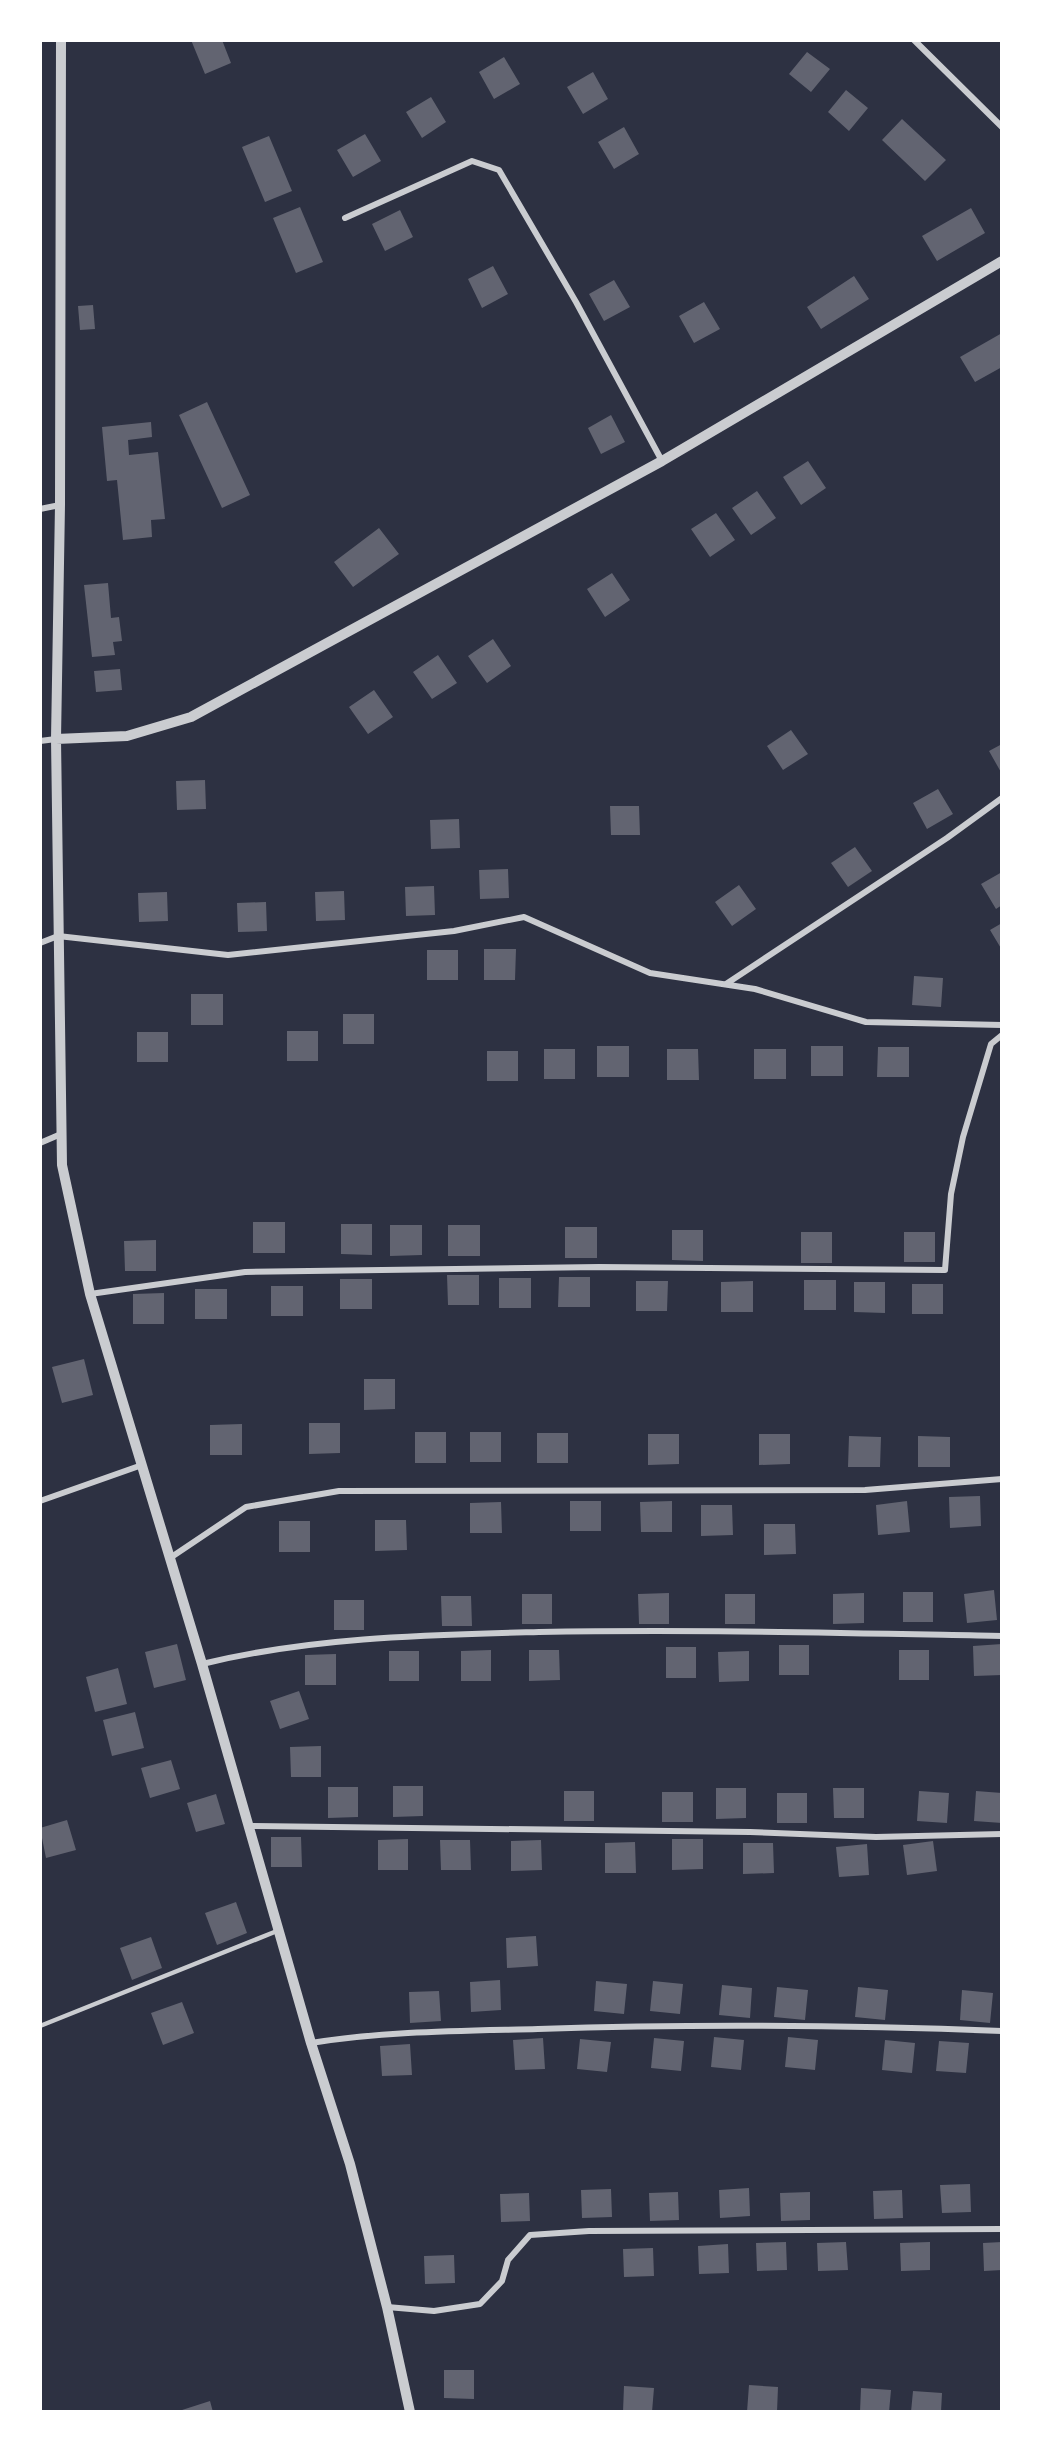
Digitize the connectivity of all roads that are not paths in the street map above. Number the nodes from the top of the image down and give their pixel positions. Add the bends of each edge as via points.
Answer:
1 (61, 40) edge
2 (914, 40) edge
3 (1002, 127) edge
4 (345, 218) dead end
5 (1002, 261) edge
6 (662, 461) junction
7 (60, 505) junction
8 (40, 509) edge
9 (56, 739) junction
10 (40, 741) edge
11 (1002, 798) edge
12 (58, 936) junction
13 (40, 943) edge
14 (725, 984) junction
15 (1002, 1025) edge
16 (1002, 1035) edge
17 (61, 1134) junction
18 (40, 1143) edge
19 (90, 1294) junction
20 (142, 1465) junction
21 (1002, 1479) edge
22 (40, 1501) edge
23 (170, 1558) junction
24 (1002, 1636) edge
25 (202, 1664) junction
26 (249, 1826) junction
27 (1002, 1834) edge
28 (280, 1930) junction
29 (40, 2026) edge
30 (1002, 2031) edge
31 (311, 2043) junction
32 (1002, 2229) edge
33 (387, 2307) junction
34 (410, 2412) edge

1 - 7 street
2 - 3 street
4 - 6 street via 471,161 499,170
5 - 6 street
6 - 9 street via 190,717 126,736
7 - 8 street
7 - 9 street
9 - 10 street
9 - 12 street
11 - 14 street
12 - 13 street
12 - 14 street via 228,955 454,931 524,917 650,973
12 - 17 street
14 - 15 street via 866,1022
16 - 19 street via 991,1044 963,1137 951,1194 945,1270 576,1268 245,1272
17 - 18 street
17 - 19 street via 62,1165
19 - 20 street
20 - 22 street
20 - 23 street
21 - 23 street via 865,1490 339,1491 246,1507
23 - 25 street
24 - 25 street via 749,1631 394,1635 245,1654
25 - 26 street
26 - 27 street via 876,1837
26 - 28 street
28 - 29 lane
28 - 31 street
30 - 31 street via 848,2025 577,2027 364,2034
31 - 33 street via 350,2164
32 - 33 street via 589,2231 531,2235 508,2260 502,2281 480,2304 434,2312
33 - 34 street

